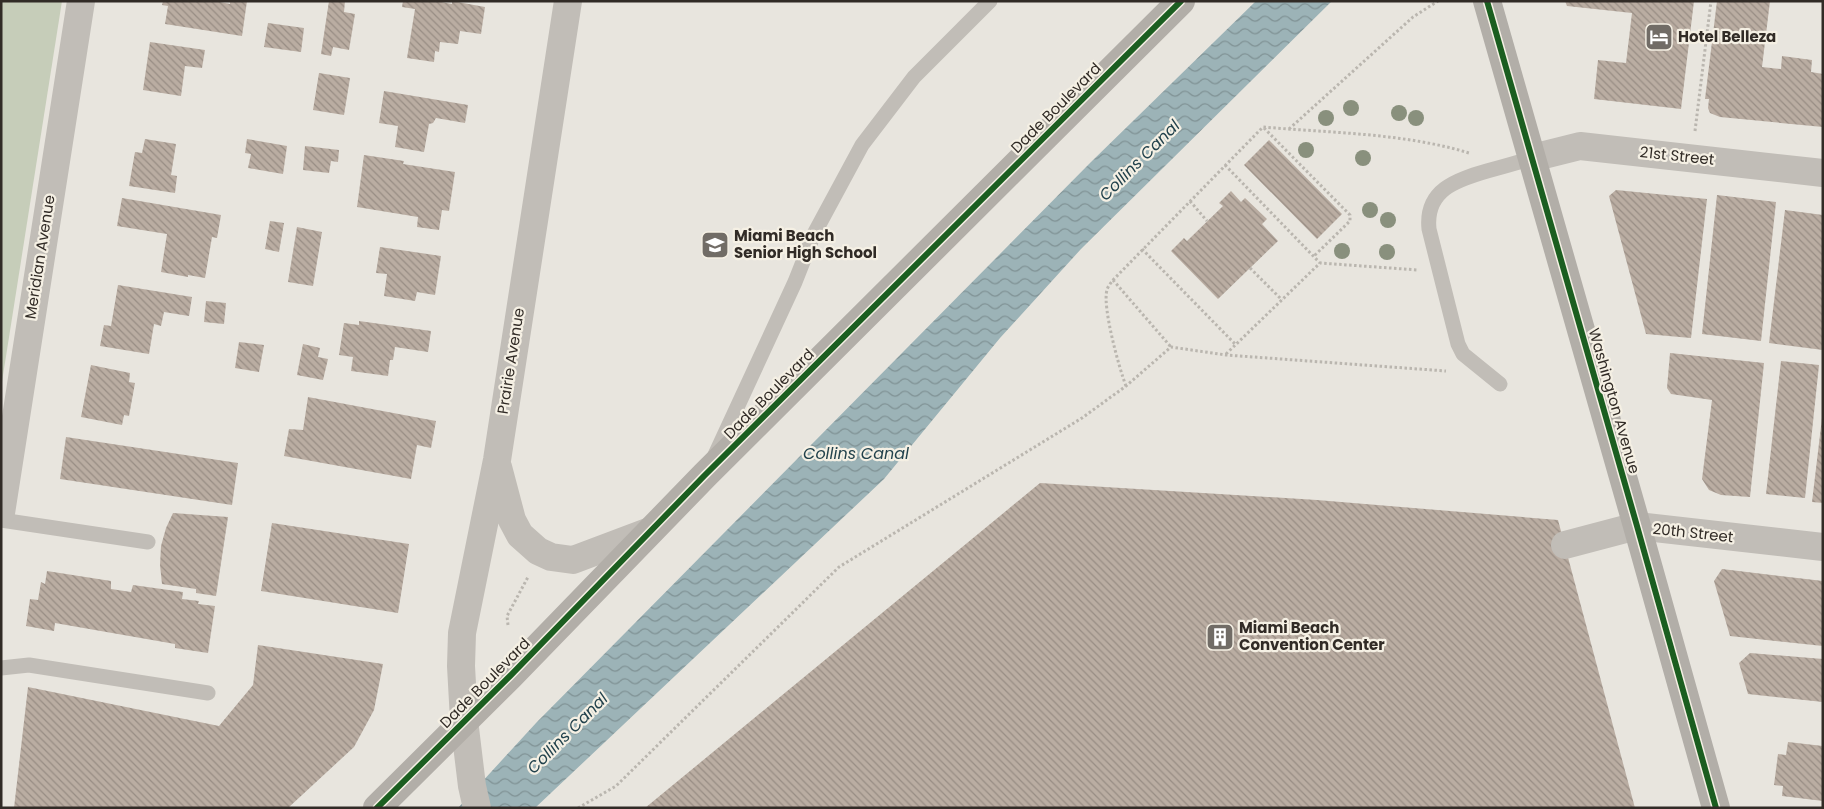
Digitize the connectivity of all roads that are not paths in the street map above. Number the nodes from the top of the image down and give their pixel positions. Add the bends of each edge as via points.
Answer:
1 (81, 1) edge
2 (568, 1) edge
3 (990, 1) edge
4 (1181, 1) edge
5 (1487, 1) edge
6 (1532, 158) junction
7 (1823, 173) edge
8 (1500, 384) dead end
9 (497, 460) junction
10 (706, 475) junction
11 (1, 513) edge
12 (1, 520) edge
13 (1638, 526) junction
14 (650, 531) junction
15 (148, 542) dead end
16 (1565, 545) dead end
17 (1823, 547) edge
18 (1, 668) edge
19 (208, 693) dead end
20 (464, 720) junction
21 (475, 797) edge
22 (378, 808) edge
23 (1716, 808) edge

1 - 11 street, Meridian Avenue
2 - 9 street, Prairie Avenue
3 - 10 lane via 914,77 862,145 814,234
4 - 10 main road, Dade Boulevard
5 - 6 main road, Washington Avenue
6 - 7 street, 21st Street via 1580,146
6 - 8 lane via 1469,176 1448,186 1438,194 1428,217 1461,349
6 - 13 main road, Washington Avenue
9 - 14 street via 512,520 520,535 538,551 551,557 573,560
9 - 20 street, Prairie Avenue via 462,633 460,666
10 - 14 main road, Dade Boulevard
12 - 15 lane
13 - 16 street, 20th Street
13 - 17 street, 20th Street
13 - 23 main road, Washington Avenue
14 - 20 main road, Dade Boulevard
18 - 19 lane via 29,665
20 - 21 street, Prairie Avenue
20 - 22 main road, Dade Boulevard

